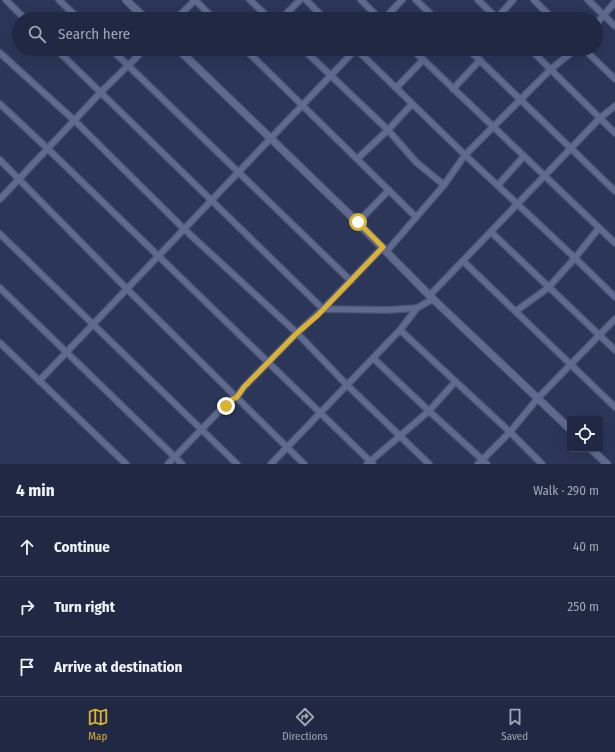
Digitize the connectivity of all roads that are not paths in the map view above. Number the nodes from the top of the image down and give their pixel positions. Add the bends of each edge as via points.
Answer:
1 (6, 0) edge
2 (59, 0) edge
3 (126, 0) edge
4 (195, 0) edge
5 (250, 0) edge
6 (300, 0) edge
7 (306, 0) edge
8 (361, 0) edge
9 (402, 0) edge
10 (416, 0) edge
11 (478, 0) edge
12 (514, 0) edge
13 (534, 0) edge
14 (588, 0) edge
15 (615, 2) edge
16 (19, 12) edge
17 (72, 12) edge
18 (139, 12) edge
19 (183, 12) edge
20 (207, 12) edge
21 (263, 12) edge
22 (288, 12) edge
23 (318, 12) edge
24 (373, 12) edge
25 (391, 12) edge
26 (429, 12) edge
27 (491, 12) edge
28 (503, 12) edge
29 (546, 12) edge
30 (600, 12) edge
31 (603, 15) joint
32 (615, 26) edge
33 (0, 53) edge
34 (63, 56) edge
35 (118, 56) edge
36 (138, 56) edge
37 (185, 56) edge
38 (254, 56) edge
39 (311, 56) edge
40 (350, 56) edge
41 (363, 56) edge
42 (419, 56) edge
43 (476, 56) edge
44 (537, 56) edge
45 (567, 56) edge
46 (591, 56) edge
47 (423, 60) junction
48 (480, 60) junction
49 (128, 65) junction
50 (551, 69) junction
51 (332, 75) junction
52 (615, 79) edge
53 (396, 88) junction
54 (453, 89) junction
55 (101, 92) junction
56 (521, 100) junction
57 (0, 104) edge
58 (412, 104) junction
59 (302, 105) junction
60 (615, 106) edge
61 (600, 118) junction
62 (75, 120) junction
63 (493, 127) junction
64 (388, 130) junction
65 (615, 133) edge
66 (271, 138) junction
67 (48, 149) junction
68 (570, 149) junction
69 (465, 155) junction
70 (524, 156) junction
71 (357, 159) junction
72 (0, 160) edge
73 (238, 172) junction
74 (545, 176) junction
75 (20, 179) junction
76 (444, 185) junction
77 (498, 185) junction
78 (389, 190) junction
79 (615, 191) edge
80 (0, 200) edge
81 (212, 200) junction
82 (518, 204) junction
83 (416, 217) junction
84 (358, 222) junction
85 (599, 228) junction
86 (184, 229) junction
87 (491, 232) junction
88 (0, 234) edge
89 (615, 244) edge
90 (385, 249) junction
91 (158, 256) junction
92 (575, 258) junction
93 (463, 261) junction
94 (351, 281) junction
95 (0, 288) edge
96 (548, 288) junction
97 (127, 289) junction
98 (432, 296) junction
99 (615, 297) edge
100 (417, 308) junction
101 (323, 309) junction
102 (516, 311) junction
103 (615, 319) edge
104 (93, 325) junction
105 (400, 330) junction
106 (297, 333) junction
107 (599, 336) junction
108 (0, 343) edge
109 (615, 350) edge
110 (67, 353) junction
111 (373, 358) junction
112 (269, 363) junction
113 (572, 364) junction
114 (39, 381) junction
115 (455, 382) junction
116 (347, 384) junction
117 (237, 397) junction
118 (538, 398) junction
119 (615, 407) edge
120 (428, 411) junction
121 (320, 412) junction
122 (567, 425) edge
123 (202, 429) junction
124 (510, 432) junction
125 (400, 436) junction
126 (287, 447) junction
127 (594, 452) edge
128 (175, 457) junction
129 (370, 463) edge
130 (482, 463) edge
131 (126, 464) edge
132 (168, 464) edge
133 (182, 464) edge
134 (237, 464) edge
135 (270, 464) edge
136 (304, 464) edge
137 (429, 464) edge
138 (542, 464) edge
139 (607, 464) edge

1 - 16 street
2 - 17 street
3 - 18 street
4 - 19 street
4 - 20 street
5 - 21 street
6 - 22 street
7 - 23 street
8 - 24 street
9 - 25 street
10 - 26 street
11 - 27 street
12 - 28 street
13 - 29 street
14 - 30 street
15 - 31 street
31 - 32 street
33 - 62 street
34 - 55 street
35 - 49 street
36 - 49 street
37 - 66 street
38 - 59 street
39 - 51 street
40 - 51 street
41 - 53 street
42 - 47 street
43 - 48 street
44 - 50 street
45 - 50 street
46 - 52 street
47 - 53 street
47 - 54 street
48 - 54 street
48 - 56 street
49 - 55 street
49 - 73 street
50 - 56 street
50 - 61 street
51 - 59 street
51 - 64 street
53 - 58 street
54 - 63 street
55 - 62 street
55 - 81 street
56 - 63 street
56 - 68 street
57 - 67 street
58 - 64 street
58 - 69 street
59 - 66 street
59 - 71 street
60 - 61 street
61 - 65 street
61 - 68 street
62 - 67 street
62 - 86 street
63 - 69 street
63 - 70 street
64 - 71 street
64 - 76 street via 416,162
66 - 73 street
66 - 84 street
67 - 75 street
67 - 91 street
68 - 74 street
68 - 79 street
69 - 76 street
69 - 77 street
70 - 74 street
70 - 77 street
71 - 78 street
72 - 75 street
73 - 81 street
73 - 94 street
74 - 82 street
74 - 85 street
75 - 80 street
75 - 97 street
76 - 83 street
77 - 82 street
78 - 83 street
78 - 84 street
81 - 86 street
81 - 101 street
82 - 87 street
82 - 92 street
83 - 90 street
84 - 90 street
85 - 89 street
85 - 92 street
86 - 91 street
86 - 106 street
87 - 93 street
87 - 96 street
88 - 104 street
90 - 94 street
90 - 98 street
91 - 97 street
91 - 112 street
92 - 96 street
92 - 99 street
93 - 98 street
93 - 102 street
94 - 101 street
95 - 110 street
96 - 102 street
96 - 107 street
97 - 104 street
97 - 117 street
98 - 100 street
98 - 118 street
100 - 101 street
100 - 105 street
101 - 106 street
102 - 113 street
103 - 107 street
104 - 110 street
104 - 123 street
105 - 111 street
105 - 115 street
106 - 112 street
106 - 116 street
107 - 109 street
107 - 113 street
108 - 114 street
110 - 114 street
110 - 128 street
111 - 116 street
111 - 120 street
112 - 117 street
112 - 121 street
113 - 118 street
113 - 119 street
114 - 131 street
115 - 120 street
115 - 124 street
116 - 121 street
116 - 125 street
117 - 123 street via 229,401
117 - 126 street
118 - 122 street
118 - 124 street
120 - 125 street
120 - 130 street
121 - 126 street
121 - 129 street
123 - 128 street
123 - 134 street
124 - 130 street
124 - 138 street
125 - 129 street
125 - 137 street
126 - 135 street
126 - 136 street
127 - 139 street
128 - 132 street
128 - 133 street

